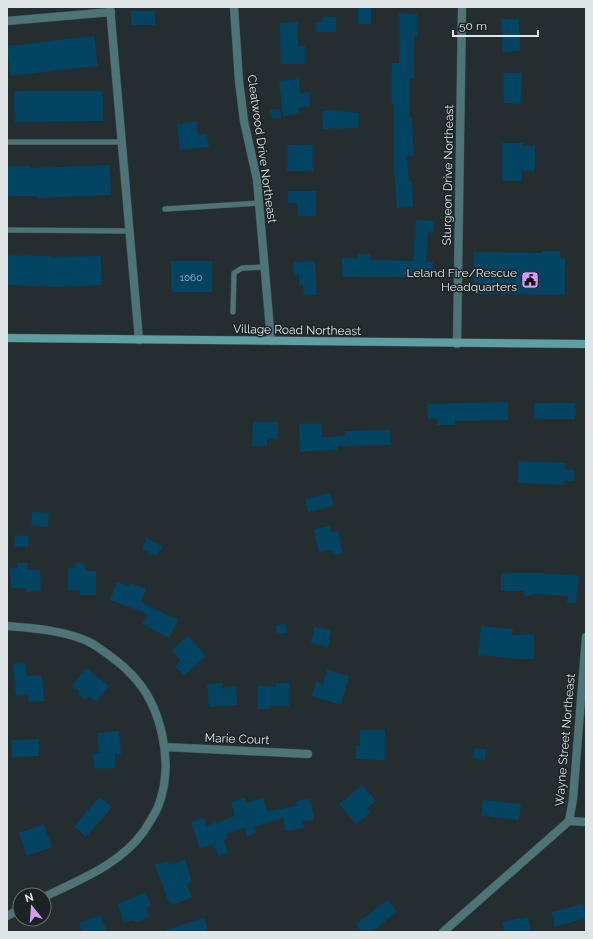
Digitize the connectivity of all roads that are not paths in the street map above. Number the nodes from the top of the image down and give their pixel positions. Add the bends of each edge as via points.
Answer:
1 (234, 7) edge
2 (462, 7) edge
3 (110, 10) edge
4 (7, 21) edge
5 (7, 142) edge
6 (122, 142) junction
7 (259, 203) junction
8 (165, 209) dead end
9 (7, 230) edge
10 (130, 231) junction
11 (265, 267) junction
12 (233, 312) dead end
13 (7, 338) edge
14 (138, 340) junction
15 (271, 341) junction
16 (457, 344) junction
17 (586, 344) edge
18 (7, 626) edge
19 (586, 638) edge
20 (165, 748) junction
21 (308, 754) dead end
22 (569, 821) junction
23 (586, 822) edge
24 (52, 893) edge
25 (443, 932) edge

1 - 7 street, Cleatwood Drive Northeast via 244,121 257,180
2 - 16 street, Sturgeon Drive Northeast
3 - 4 street
3 - 6 street
5 - 6 lane
6 - 10 street
7 - 8 lane
7 - 11 street, Cleatwood Drive Northeast
9 - 10 lane
10 - 14 street
11 - 12 lane via 242,268 234,273
11 - 15 street, Cleatwood Drive Northeast
13 - 14 main road, Village Road Northeast
14 - 15 main road, Village Road Northeast
15 - 16 main road, Village Road Northeast
16 - 17 main road, Village Road Northeast
18 - 20 street via 43,629 92,643 132,674 152,704
19 - 22 street, Wayne Street Northeast
20 - 21 street, Marie Court
20 - 24 street via 159,804 144,831 128,849 101,869
22 - 23 street
22 - 25 street, Wayne Street Northeast

